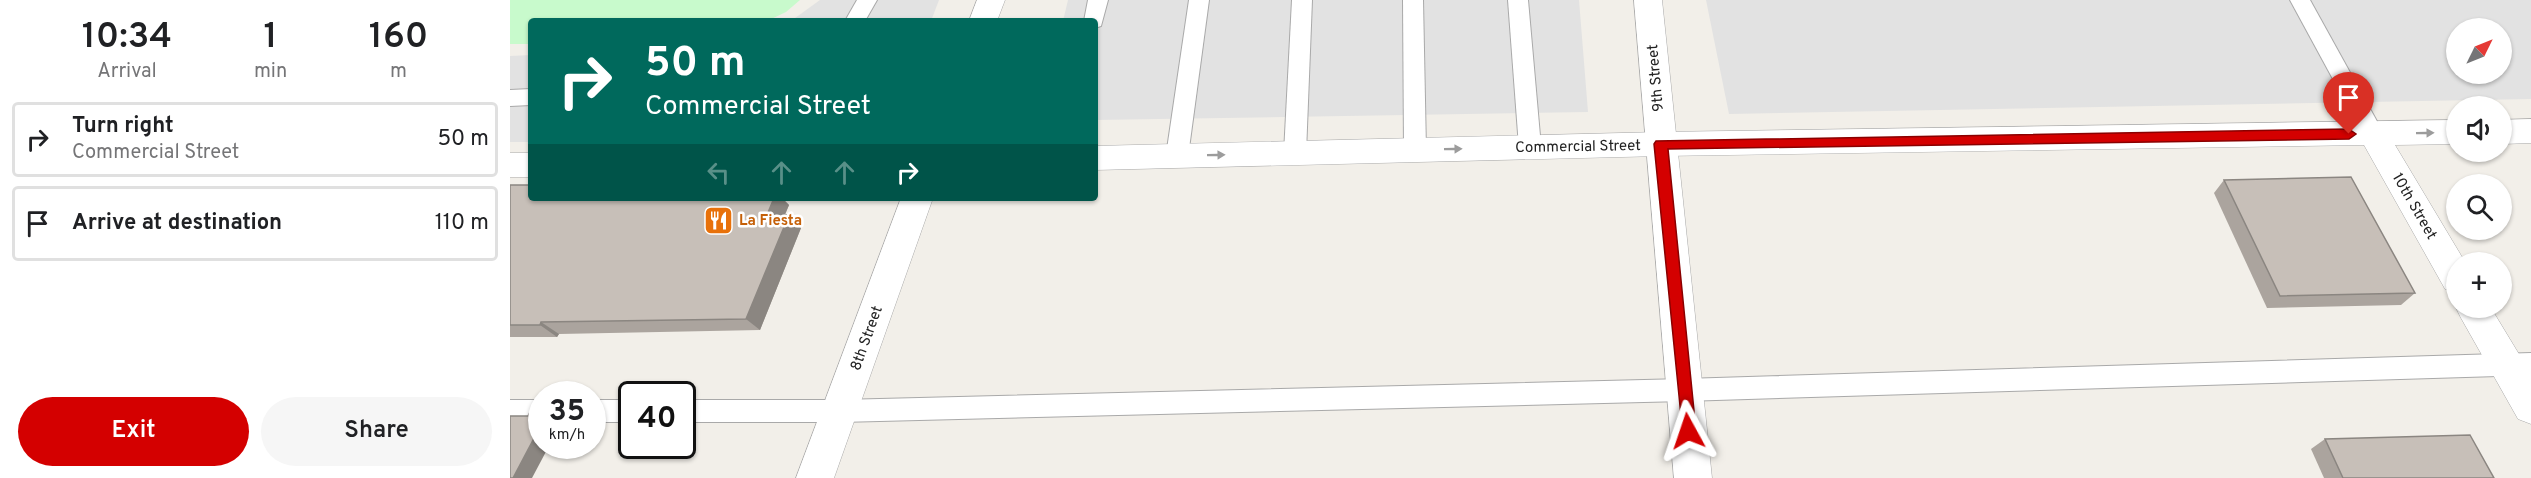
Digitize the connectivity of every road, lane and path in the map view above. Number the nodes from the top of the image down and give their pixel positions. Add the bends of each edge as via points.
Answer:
1 (867, 0) edge
2 (991, 0) edge
3 (1098, 0) edge
4 (1199, 0) edge
5 (1302, 0) edge
6 (1413, 0) edge
7 (1518, 0) edge
8 (1648, 0) edge
9 (2300, 0) edge
10 (857, 18) edge
11 (984, 18) edge
12 (1095, 18) edge
13 (528, 97) edge
14 (510, 98) edge
15 (2531, 131) edge
16 (2446, 132) edge
17 (2512, 132) edge
18 (2373, 134) junction
19 (1661, 144) junction
20 (1530, 147) junction
21 (1415, 150) junction
22 (1295, 153) junction
23 (1177, 156) junction
24 (1098, 158) edge
25 (510, 165) edge
26 (528, 165) edge
27 (916, 201) edge
28 (2446, 260) edge
29 (2481, 318) edge
30 (2519, 364) edge
31 (1684, 390) junction
32 (2531, 408) edge
33 (510, 411) edge
34 (528, 411) edge
35 (696, 411) edge
36 (840, 411) junction
37 (815, 478) edge
38 (1693, 478) edge

1 - 10 lane
2 - 11 street
3 - 12 lane
4 - 23 lane
5 - 22 lane
6 - 21 lane
7 - 20 lane
8 - 19 street, 9th Street
9 - 18 lane
13 - 14 lane
15 - 17 street
18 -> 16 street, Commercial Street
18 - 19 street, Commercial Street
18 - 28 street, 10th Street
19 - 20 street, Commercial Street
19 - 31 street, 9th Street
21 -> 20 street, Commercial Street
21 - 22 street, Commercial Street
23 -> 22 street, Commercial Street
23 - 24 street, Commercial Street
25 - 26 street
27 - 36 street, 8th Street
29 - 30 street
30 - 31 lane
30 - 32 street
31 - 36 lane
31 - 38 street, 9th Street
33 - 34 lane
35 - 36 lane
36 - 37 street, 8th Street

